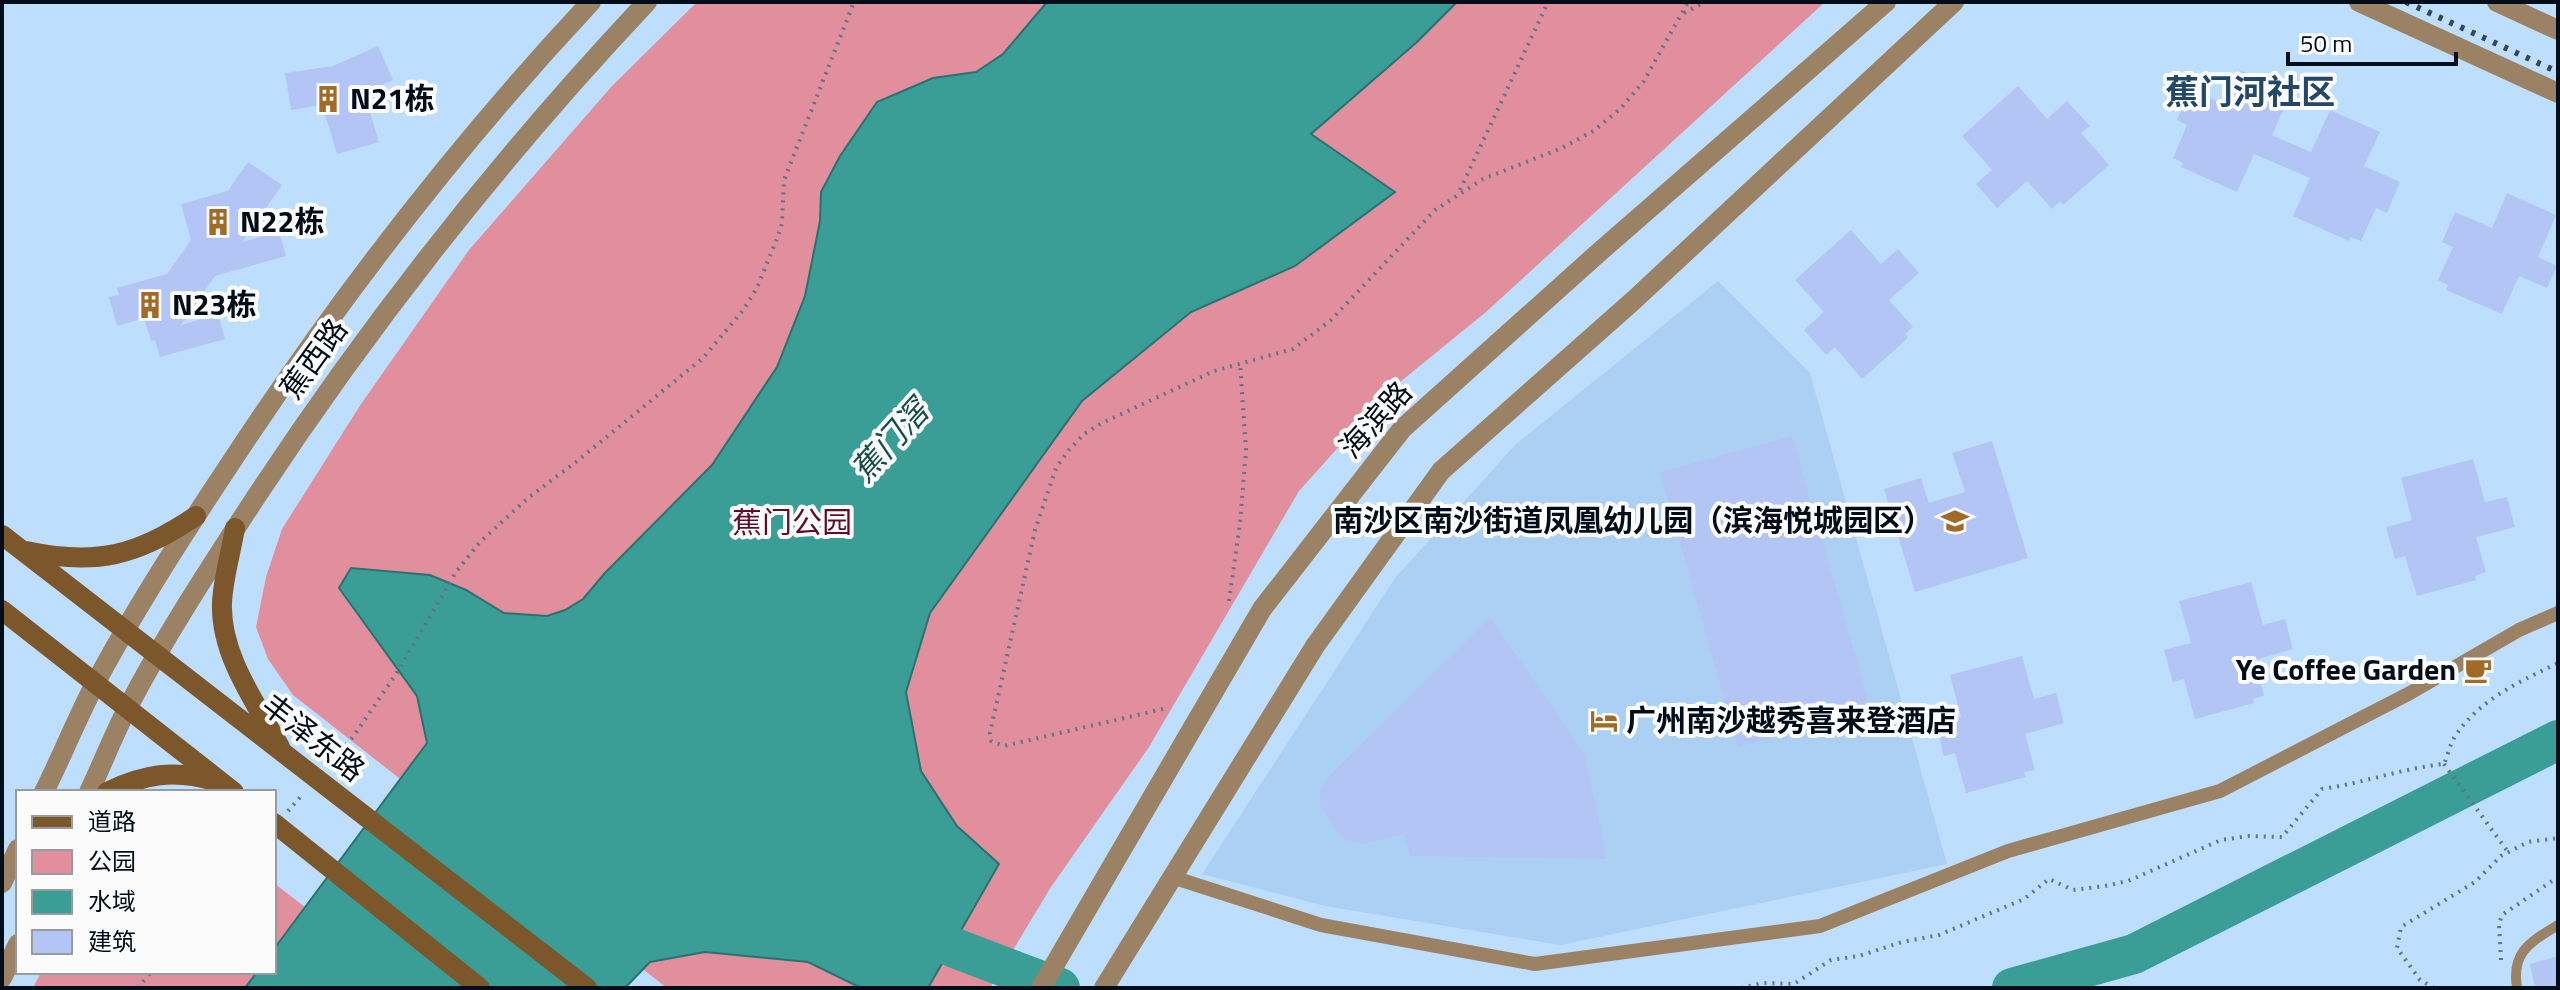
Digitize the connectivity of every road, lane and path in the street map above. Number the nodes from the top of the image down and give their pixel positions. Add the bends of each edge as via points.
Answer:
1 (591, 2) edge
2 (647, 2) edge
3 (854, 2) edge
4 (1548, 2) edge
5 (1688, 2) edge
6 (1705, 2) edge
7 (1886, 2) edge
8 (1954, 2) edge
9 (2359, 2) edge
10 (2497, 2) edge
11 (1682, 15) junction
12 (2558, 30) edge
13 (2558, 93) edge
14 (1459, 193) junction
15 (1240, 363) junction
16 (196, 516) junction
17 (235, 528) junction
18 (2, 535) edge
19 (22, 550) junction
20 (1229, 601) dead end
21 (2, 610) edge
22 (2558, 613) edge
23 (125, 631) junction
24 (158, 656) junction
25 (2558, 663) edge
26 (95, 683) junction
27 (128, 708) junction
28 (1163, 709) dead end
29 (283, 754) junction
30 (2444, 764) junction
31 (324, 770) dead end
32 (229, 788) edge
33 (45, 790) edge
34 (90, 790) edge
35 (111, 790) edge
36 (304, 793) dead end
37 (279, 819) edge
38 (2558, 838) edge
39 (2508, 852) junction
40 (16, 853) edge
41 (1172, 877) junction
42 (2558, 877) edge
43 (2, 883) edge
44 (2558, 925) edge
45 (16, 948) edge
46 (2501, 963) dead end
47 (2, 978) edge
48 (1795, 986) edge
49 (480, 988) edge
50 (587, 988) edge
51 (1041, 988) edge
52 (1104, 988) edge
53 (1741, 988) edge
54 (2434, 988) edge
55 (2517, 988) edge

1 - 16 street, 蕉西路 via 379,255
2 - 17 street, 蕉西路 via 539,121 410,279
3 - 31 path via 784,180 778,236 744,309 703,358 480,542 353,737
4 - 14 path
5 - 11 path
6 - 11 path
7 - 51 street, 海滨路 via 1402,429 1262,609
8 - 41 street via 1634,300 1441,471 1315,646
9 - 13 street
10 - 12 street
11 - 14 path via 1644,81 1595,130
14 - 15 path via 1435,210 1331,320 1293,349
15 - 20 path via 1246,450
15 - 28 path via 1102,423 1084,434 1056,468 1035,530 991,741 1004,746
16 - 19 main road via 165,537 107,556 58,558
16 - 23 street, 蕉西路
17 - 24 street, 蕉西路
17 - 29 main road via 222,601 223,628 230,653
18 - 19 main road, 丰泽东路
19 - 23 main road, 丰泽东路
21 - 26 main road
22 - 41 street via 2220,791 2008,851 1820,926 1535,964 1321,925
23 - 24 main road, 丰泽东路
23 - 26 street, 蕉西路
24 - 27 street, 蕉西路
24 - 29 main road, 丰泽东路
25 - 30 path via 2481,706 2455,736
26 - 27 main road
26 - 33 street, 蕉西路
27 - 32 main road
27 - 34 street, 蕉西路
29 - 50 main road, 丰泽东路
30 - 39 path
30 - 48 path via 2322,789 2282,837 2221,840 2105,886 2073,890 2049,879 2024,899 1939,935 1831,960
32 - 35 main road via 194,775 163,774
36 - 37 path
37 - 49 main road
38 - 39 path via 2528,842
39 - 54 path via 2475,882 2401,927 2397,948 2420,980
40 - 43 street
41 - 52 street
42 - 46 path via 2502,915
44 - 55 lane via 2525,945 2516,964
45 - 47 street
48 - 53 path via 1763,983

